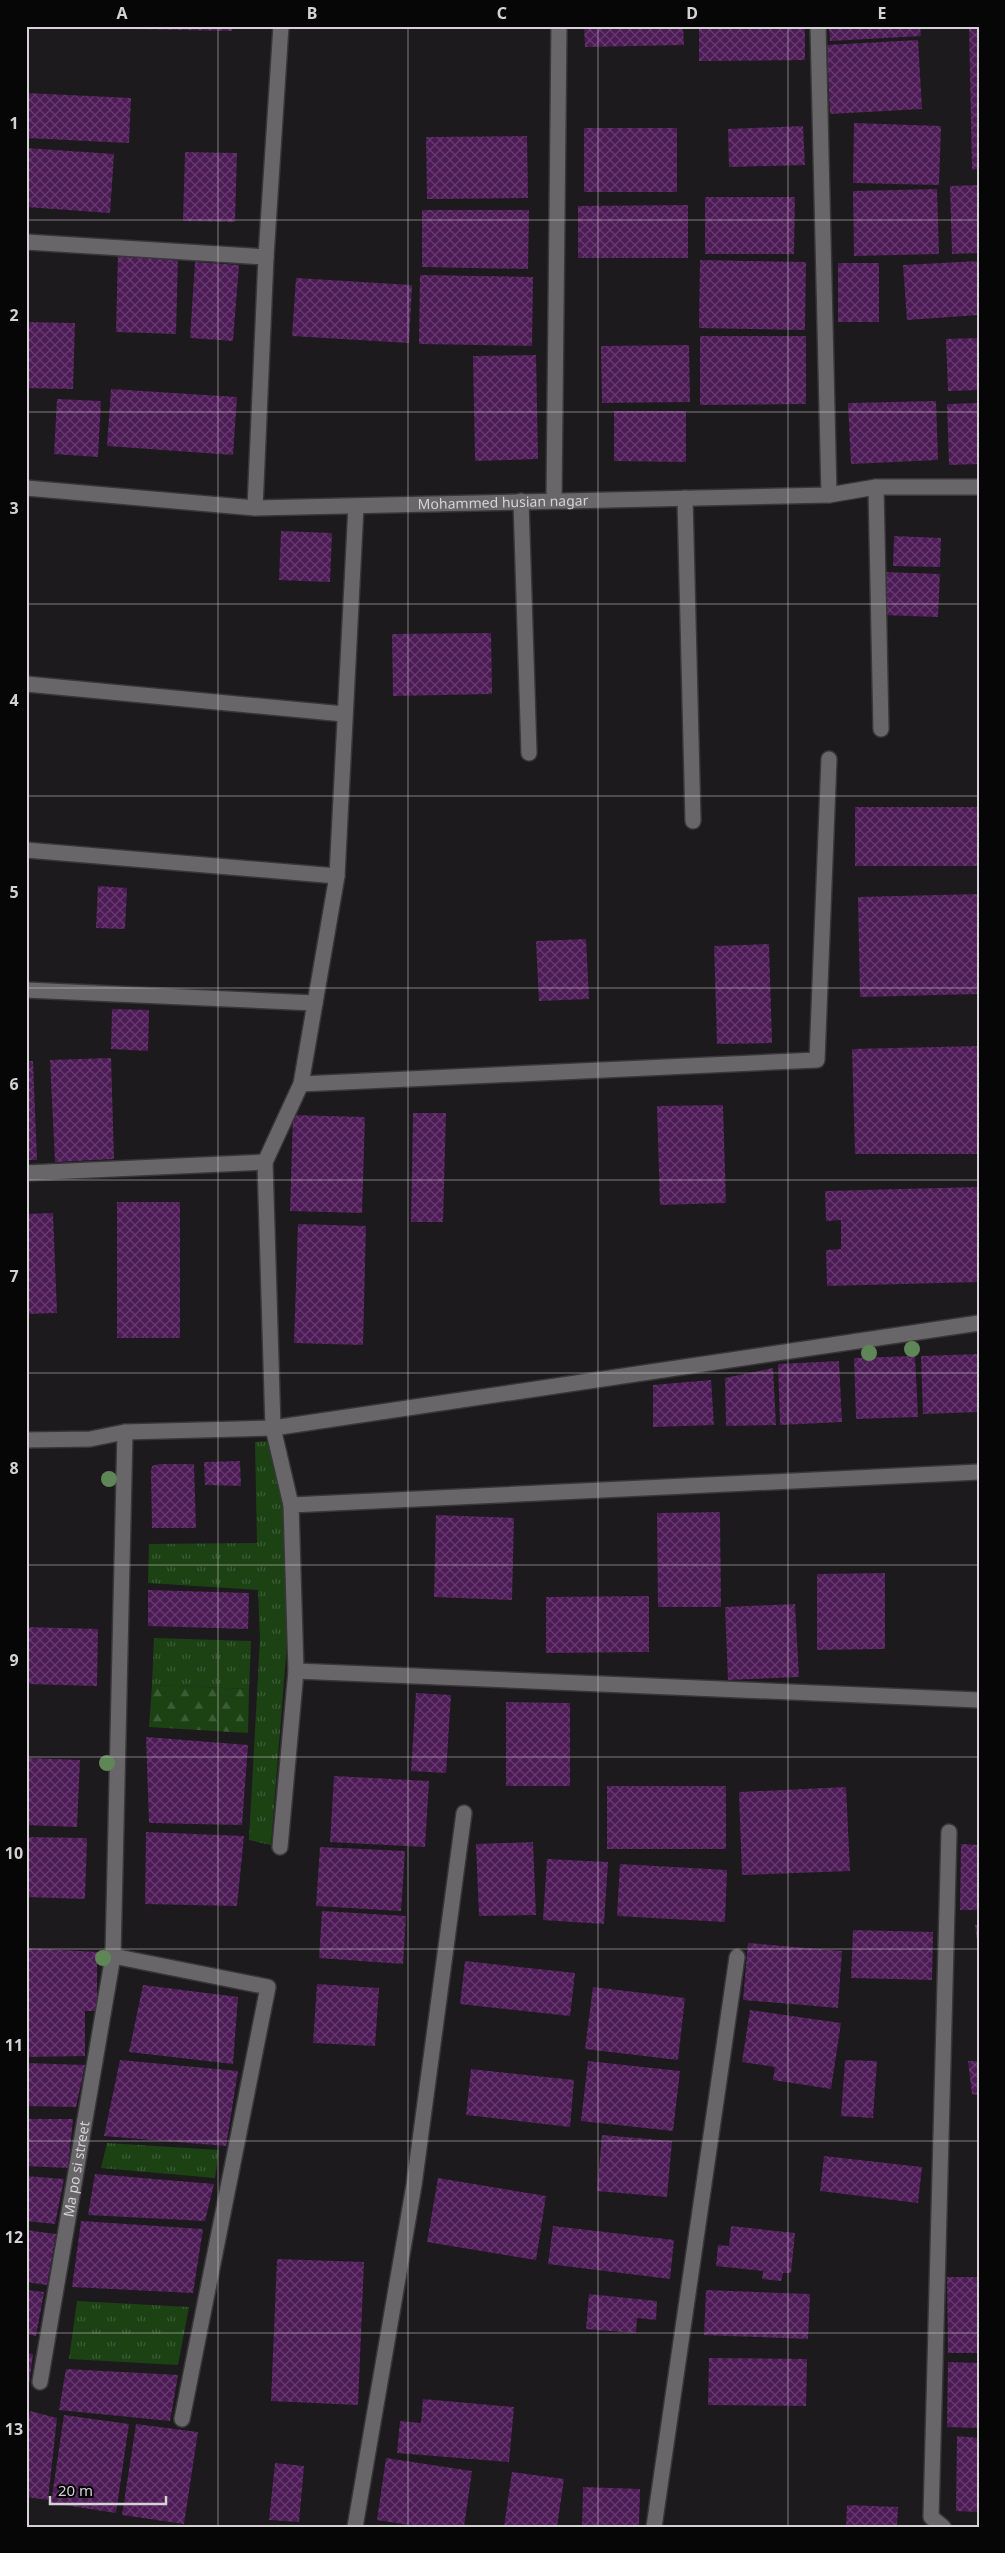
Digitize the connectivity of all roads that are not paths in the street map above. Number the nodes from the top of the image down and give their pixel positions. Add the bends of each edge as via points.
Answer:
1 (281, 26) edge
2 (559, 26) edge
3 (818, 26) edge
4 (26, 242) edge
5 (266, 257) junction
6 (979, 487) edge
7 (26, 488) edge
8 (876, 488) junction
9 (829, 495) junction
10 (685, 498) junction
11 (554, 500) junction
12 (521, 501) junction
13 (356, 506) junction
14 (255, 508) junction
15 (26, 684) edge
16 (344, 714) junction
17 (881, 729) dead end
18 (529, 753) dead end
19 (829, 759) dead end
20 (692, 821) dead end
21 (26, 850) edge
22 (337, 876) junction
23 (26, 990) edge
24 (315, 1003) junction
25 (302, 1084) junction
26 (265, 1162) junction
27 (26, 1173) edge
28 (979, 1323) edge
29 (273, 1428) junction
30 (125, 1432) junction
31 (26, 1440) edge
32 (979, 1472) edge
33 (291, 1505) junction
34 (296, 1671) junction
35 (979, 1700) edge
36 (464, 1813) dead end
37 (949, 1832) dead end
38 (280, 1847) dead end
39 (113, 1956) junction
40 (738, 1957) dead end
41 (40, 2382) dead end
42 (182, 2419) dead end
43 (355, 2527) edge
44 (654, 2527) edge
45 (943, 2527) edge

1 - 5 street
2 - 11 street
3 - 9 street
4 - 5 street
5 - 14 street
6 - 8 street, Mohammed husian nagar
7 - 14 street, Mohammed husian nagar
8 - 9 street, Mohammed husian nagar
8 - 17 street
9 - 10 street, Mohammed husian nagar
10 - 11 street, Mohammed husian nagar
10 - 20 street
11 - 12 street, Mohammed husian nagar
12 - 13 street, Mohammed husian nagar
12 - 18 street
13 - 14 street, Mohammed husian nagar
13 - 16 street
15 - 16 street
16 - 22 street
19 - 25 street via 817,1060
21 - 22 street
22 - 24 street
23 - 24 street
24 - 25 street
25 - 26 street
26 - 27 street
26 - 29 street
28 - 29 street
29 - 30 street
29 - 33 street
30 - 31 street via 90,1439
30 - 39 street, Ma po si street
32 - 33 street
33 - 34 street
34 - 35 street
34 - 38 street
36 - 43 street via 414,2184
37 - 45 street via 931,2517
39 - 41 street, Ma po si street
39 - 42 street via 268,1986
40 - 44 street

